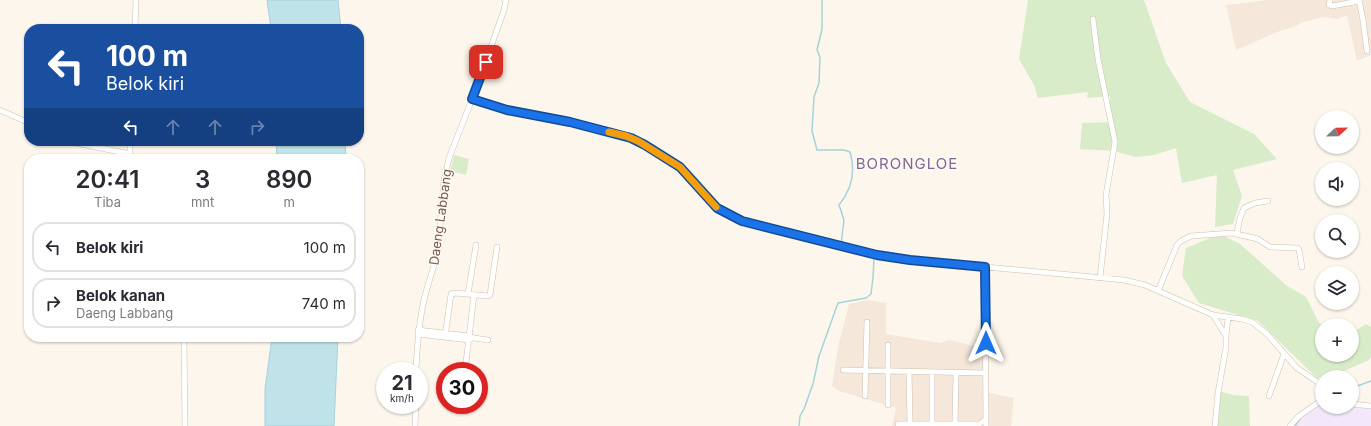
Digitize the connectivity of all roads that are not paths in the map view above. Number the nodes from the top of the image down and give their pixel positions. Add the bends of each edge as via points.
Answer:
1 (136, 0) edge
2 (506, 0) edge
3 (1330, 0) edge
4 (1359, 1) edge
5 (1093, 19) dead end
6 (135, 24) edge
7 (1367, 51) dead end
8 (472, 99) junction
9 (0, 110) edge
10 (24, 121) edge
11 (91, 146) edge
12 (130, 146) edge
13 (130, 154) joint
14 (1268, 201) dead end
15 (1237, 233) junction
16 (476, 245) dead end
17 (497, 247) dead end
18 (985, 267) junction
19 (1302, 267) dead end
20 (1100, 278) junction
21 (1158, 290) junction
22 (471, 294) junction
23 (1213, 315) junction
24 (1228, 318) junction
25 (867, 322) dead end
26 (418, 332) junction
27 (446, 335) junction
28 (1226, 336) junction
29 (470, 338) junction
30 (488, 340) dead end
31 (184, 342) edge
32 (888, 344) dead end
33 (1284, 354) junction
34 (416, 362) edge
35 (466, 362) edge
36 (843, 370) dead end
37 (866, 370) junction
38 (888, 371) junction
39 (909, 371) junction
40 (932, 372) junction
41 (956, 372) junction
42 (986, 374) junction
43 (1315, 380) edge
44 (865, 396) dead end
45 (1269, 396) dead end
46 (1315, 405) edge
47 (1359, 405) edge
48 (888, 406) dead end
49 (1371, 406) edge
50 (416, 414) edge
51 (910, 423) junction
52 (985, 423) edge
53 (898, 424) dead end
54 (932, 425) edge
55 (955, 425) edge
56 (184, 426) edge
57 (415, 426) edge
58 (1215, 426) edge
59 (1290, 426) edge

1 - 6 street
2 - 8 street, Daeng Labbang
3 - 4 street via 1329,5 1332,6
4 - 7 street
5 - 20 street via 1099,66 1115,142 1106,195 1108,214
8 - 18 street via 507,110 570,122 631,138 680,167 717,208 742,221 877,255
8 - 26 street, Daeng Labbang via 446,170 438,252 426,291
9 - 10 street
11 - 13 street
12 - 13 street
14 - 15 street via 1244,208
15 - 19 street via 1258,239 1270,247 1298,248
15 - 21 street via 1191,236 1181,242 1174,251
16 - 22 street
17 - 22 street via 490,295
18 - 20 street
18 - 42 street
20 - 21 street via 1129,281
21 - 23 street
22 - 27 street via 451,294
22 - 29 street
23 - 24 street
23 - 28 street
24 - 28 street
24 - 33 street via 1247,320 1256,325
25 - 37 street
26 - 27 street
26 - 34 street, Daeng Labbang
27 - 29 street
28 - 58 street
29 - 30 street
29 - 35 street
31 - 56 street
32 - 38 street
33 - 43 street
33 - 45 street
36 - 37 street
37 - 38 street
37 - 44 street
38 - 39 street
38 - 48 street
39 - 40 street
39 - 51 street
40 - 41 street
40 - 54 street
41 - 42 street
41 - 55 street
42 - 52 street
46 - 59 street via 1298,416
47 - 49 street
50 - 57 street
51 - 53 street
51 - 54 street
52 - 55 street
54 - 55 street

